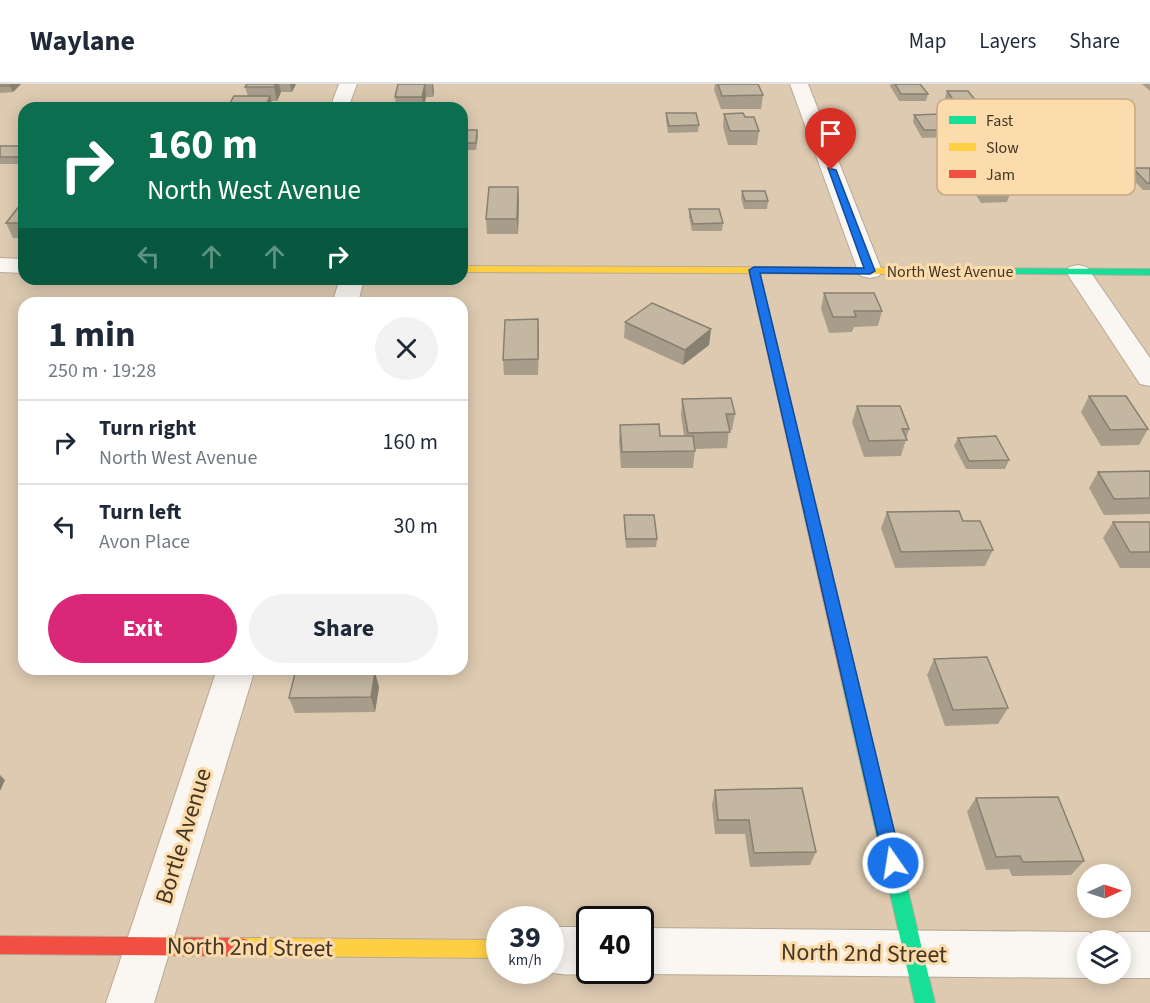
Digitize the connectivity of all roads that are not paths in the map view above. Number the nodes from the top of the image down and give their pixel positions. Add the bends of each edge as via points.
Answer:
1 (348, 84) edge
2 (799, 84) edge
3 (341, 102) edge
4 (0, 266) edge
5 (18, 266) edge
6 (468, 269) edge
7 (754, 270) junction
8 (870, 271) junction
9 (1078, 272) junction
10 (1150, 272) edge
11 (1150, 378) edge
12 (234, 675) edge
13 (0, 945) edge
14 (148, 946) junction
15 (486, 949) edge
16 (654, 951) edge
17 (914, 953) junction
18 (1077, 955) edge
19 (1131, 955) edge
20 (1150, 956) edge
21 (130, 1003) edge
22 (925, 1003) edge

1 - 3 street
2 - 8 street
4 - 5 street
6 - 7 street, North West Avenue
7 - 8 street, North West Avenue
7 - 17 street
8 - 9 street, North West Avenue
9 - 10 street, North West Avenue
9 - 11 street
12 - 14 street, Bortle Avenue
13 - 14 street, North 2nd Street
14 - 15 street, North 2nd Street
14 - 21 street, Bortle Avenue
16 - 17 street, North 2nd Street
17 - 18 street, North 2nd Street
17 - 22 street
19 - 20 street

